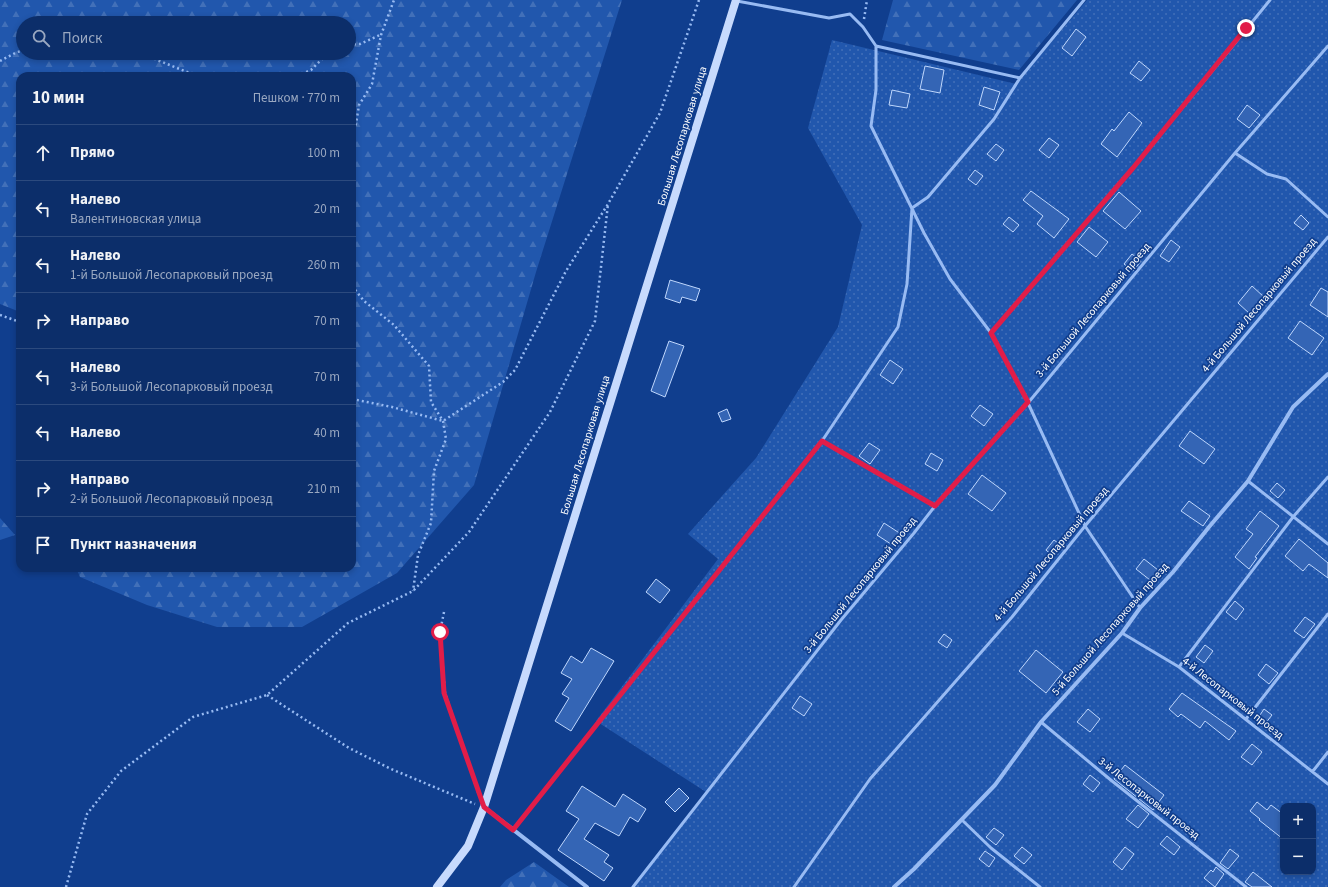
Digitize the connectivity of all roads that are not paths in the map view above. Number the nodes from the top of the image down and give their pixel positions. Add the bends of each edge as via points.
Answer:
1 (735, 0) edge
2 (1084, 0) edge
3 (1270, 0) edge
4 (876, 46) junction
5 (1328, 46) edge
6 (1020, 78) junction
7 (1235, 153) junction
8 (912, 208) junction
9 (1328, 217) edge
10 (1328, 237) edge
11 (991, 333) junction
12 (1328, 374) edge
13 (1028, 402) junction
14 (822, 441) junction
15 (1328, 477) edge
16 (1248, 481) junction
17 (935, 506) junction
18 (1293, 517) junction
19 (1085, 526) junction
20 (1328, 544) edge
21 (1140, 608) junction
22 (1328, 614) edge
23 (1122, 633) junction
24 (1179, 666) junction
25 (1246, 719) junction
26 (1041, 722) junction
27 (1328, 752) edge
28 (1313, 772) junction
29 (1328, 784) edge
30 (484, 807) junction
31 (962, 820) junction
32 (513, 830) junction
33 (437, 887) edge
34 (587, 887) edge
35 (633, 887) edge
36 (794, 887) edge
37 (894, 887) edge
38 (1040, 887) edge
39 (1246, 887) edge

1 - 4 lane via 829,18 850,14
1 - 30 main road, Большая Лесопарковая улица
2 - 6 lane
3 - 11 lane via 1133,168
4 - 6 lane
4 - 8 lane via 876,90 871,126
5 - 7 lane, 3-й Большой Лесопарковый проезд
6 - 8 lane via 994,119 928,197
7 - 9 lane via 1267,174 1286,179
7 - 13 lane, 3-й Большой Лесопарковый проезд
8 - 11 lane via 950,279
8 - 14 lane via 907,284 898,327
10 - 19 lane, 4-й Большой Лесопарковый проезд
11 - 13 lane
12 - 16 street, 5-й Большой Лесопарковый проезд via 1293,407
13 - 17 lane, 3-й Большой Лесопарковый проезд
13 - 19 lane
14 - 17 lane
14 - 32 lane
15 - 18 lane
16 - 18 lane
16 - 21 street, 5-й Большой Лесопарковый проезд
17 - 35 lane, 3-й Большой Лесопарковый проезд via 841,620
18 - 20 lane
18 - 24 lane
19 - 21 lane
19 - 36 lane, 4-й Большой Лесопарковый проезд via 1012,617 870,780
21 - 23 street, 5-й Большой Лесопарковый проезд
22 - 25 lane
23 - 24 lane, 4-й Лесопарковый проезд
23 - 26 street, 5-й Большой Лесопарковый проезд
24 - 25 lane, 4-й Лесопарковый проезд
25 - 28 lane, 4-й Лесопарковый проезд
26 - 31 street, 5-й Большой Лесопарковый проезд via 995,785
26 - 39 lane, 3-й Лесопарковый проезд
27 - 28 lane
28 - 29 lane, 4-й Лесопарковый проезд
30 - 32 street
30 - 33 main road, Большая Лесопарковая улица via 468,846
31 - 37 street, 5-й Большой Лесопарковый проезд
31 - 38 lane via 991,848
32 - 34 street

